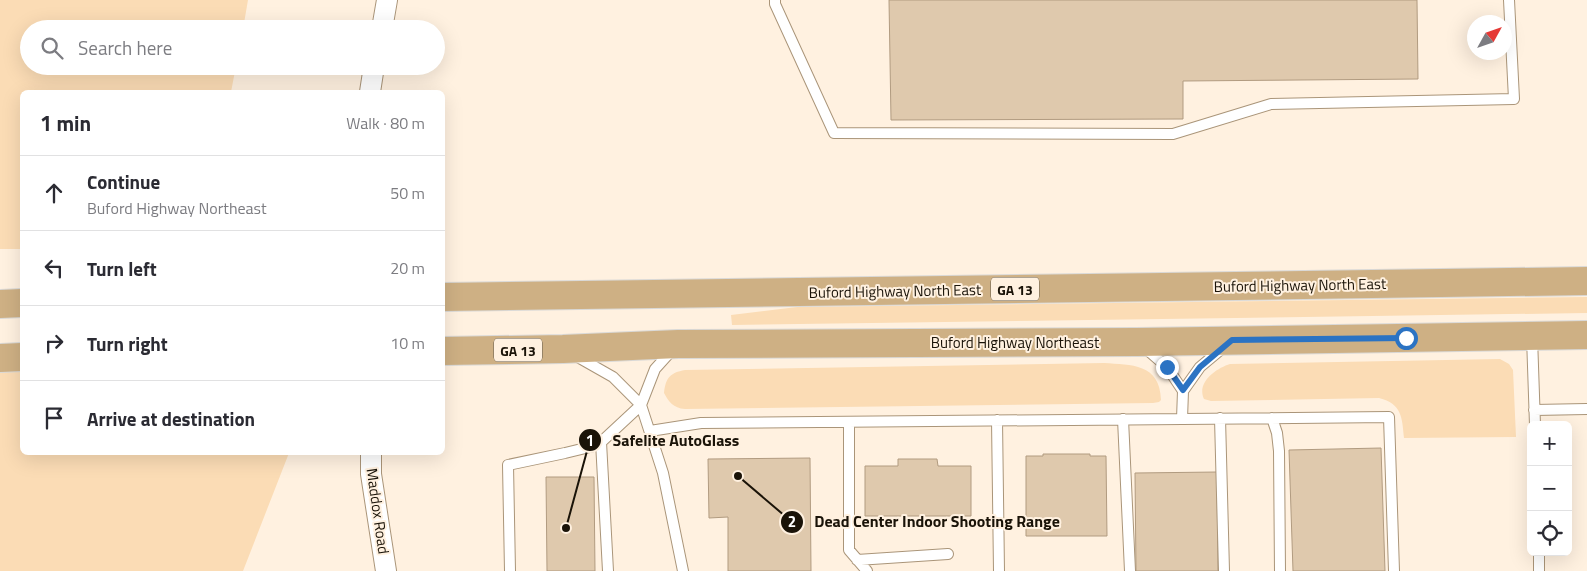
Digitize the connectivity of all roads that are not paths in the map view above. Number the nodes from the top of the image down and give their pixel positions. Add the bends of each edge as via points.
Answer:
1 (387, 0) edge
2 (775, 0) edge
3 (1509, 0) edge
4 (384, 20) edge
5 (373, 75) edge
6 (370, 90) edge
7 (1587, 281) edge
8 (445, 297) edge
9 (0, 304) edge
10 (20, 304) edge
11 (1587, 335) edge
12 (1532, 336) junction
13 (1232, 340) junction
14 (1137, 342) junction
15 (678, 344) junction
16 (563, 349) junction
17 (445, 351) edge
18 (20, 357) edge
19 (0, 358) edge
20 (1183, 390) junction
21 (641, 405) junction
22 (1587, 409) edge
23 (1534, 410) junction
24 (1220, 418) junction
25 (1272, 418) junction
26 (1123, 419) junction
27 (1182, 419) junction
28 (997, 420) junction
29 (1535, 421) edge
30 (848, 422) junction
31 (650, 431) junction
32 (601, 442) junction
33 (371, 455) edge
34 (948, 554) dead end
35 (1539, 556) edge
36 (858, 560) junction
37 (386, 570) edge
38 (510, 571) edge
39 (608, 571) edge
40 (683, 571) edge
41 (867, 571) edge
42 (1000, 571) edge
43 (1130, 571) edge
44 (1224, 571) edge
45 (1280, 571) edge
46 (1394, 571) edge
47 (1540, 571) edge

1 - 4 street
2 - 3 lane via 834,132 1173,134 1271,104 1514,99
5 - 6 street
7 - 8 main road, Buford Highway North East / GA 13
9 - 10 main road
11 - 12 main road, Buford Highway Northeast / GA 13
12 - 13 main road, Buford Highway Northeast / GA 13
12 - 23 lane
13 - 14 main road, Buford Highway Northeast / GA 13
13 - 20 lane via 1200,367
14 - 15 main road, Buford Highway Northeast / GA 13
14 - 20 lane via 1167,367
15 - 16 main road, Buford Highway Northeast / GA 13
15 - 21 lane via 656,369
16 - 17 main road, Buford Highway Northeast / GA 13
16 - 21 lane via 613,376
18 - 19 main road
20 - 27 lane
21 - 31 lane
21 - 32 lane
22 - 23 lane
23 - 29 lane
24 - 25 lane
24 - 27 lane
24 - 44 lane
25 - 45 lane via 1279,451
25 - 46 lane via 1389,417
26 - 27 lane
26 - 28 lane
26 - 43 lane
28 - 30 lane
28 - 42 lane
30 - 31 lane via 701,423
30 - 36 lane via 849,550
31 - 40 lane via 663,473
32 - 38 lane via 508,465
32 - 39 lane
33 - 37 street, Maddox Road
34 - 36 lane
35 - 47 lane
36 - 41 lane

